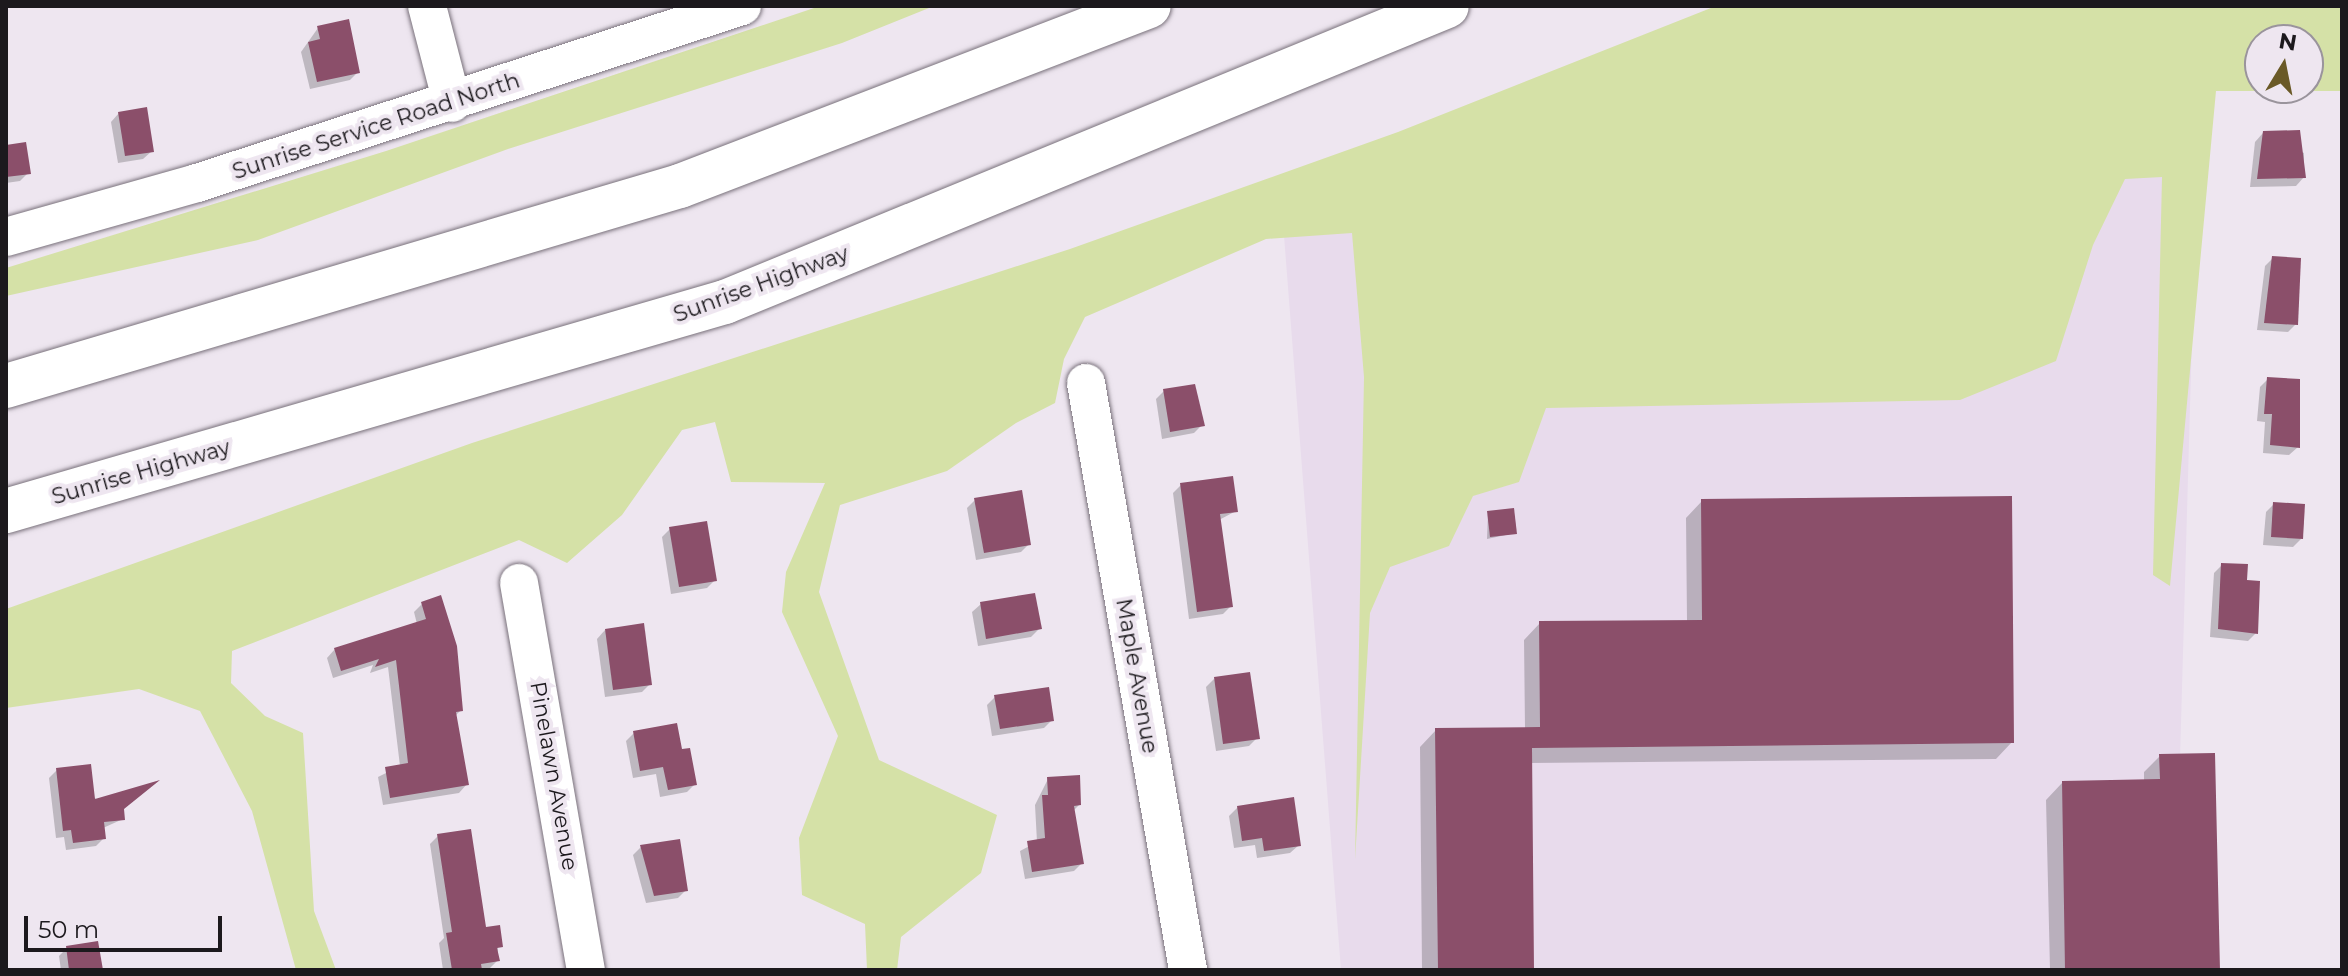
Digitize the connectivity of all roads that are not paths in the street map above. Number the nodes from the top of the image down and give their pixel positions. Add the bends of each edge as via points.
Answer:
1 (427, 6) edge
2 (742, 6) edge
3 (1149, 6) edge
4 (1447, 6) edge
5 (452, 103) junction
6 (6, 237) edge
7 (1086, 383) dead end
8 (6, 386) edge
9 (78, 491) junction
10 (6, 511) edge
11 (6, 520) edge
12 (519, 583) dead end
13 (586, 970) edge
14 (1188, 970) edge

1 - 5 street
2 - 5 street, Sunrise Service Road North
3 - 8 highway via 680,186
4 - 9 highway, Sunrise Highway via 725,302
5 - 6 street, Sunrise Service Road North
7 - 14 street, Maple Avenue
9 - 10 highway, Sunrise Highway
9 - 11 highway
12 - 13 street, Pinelawn Avenue

